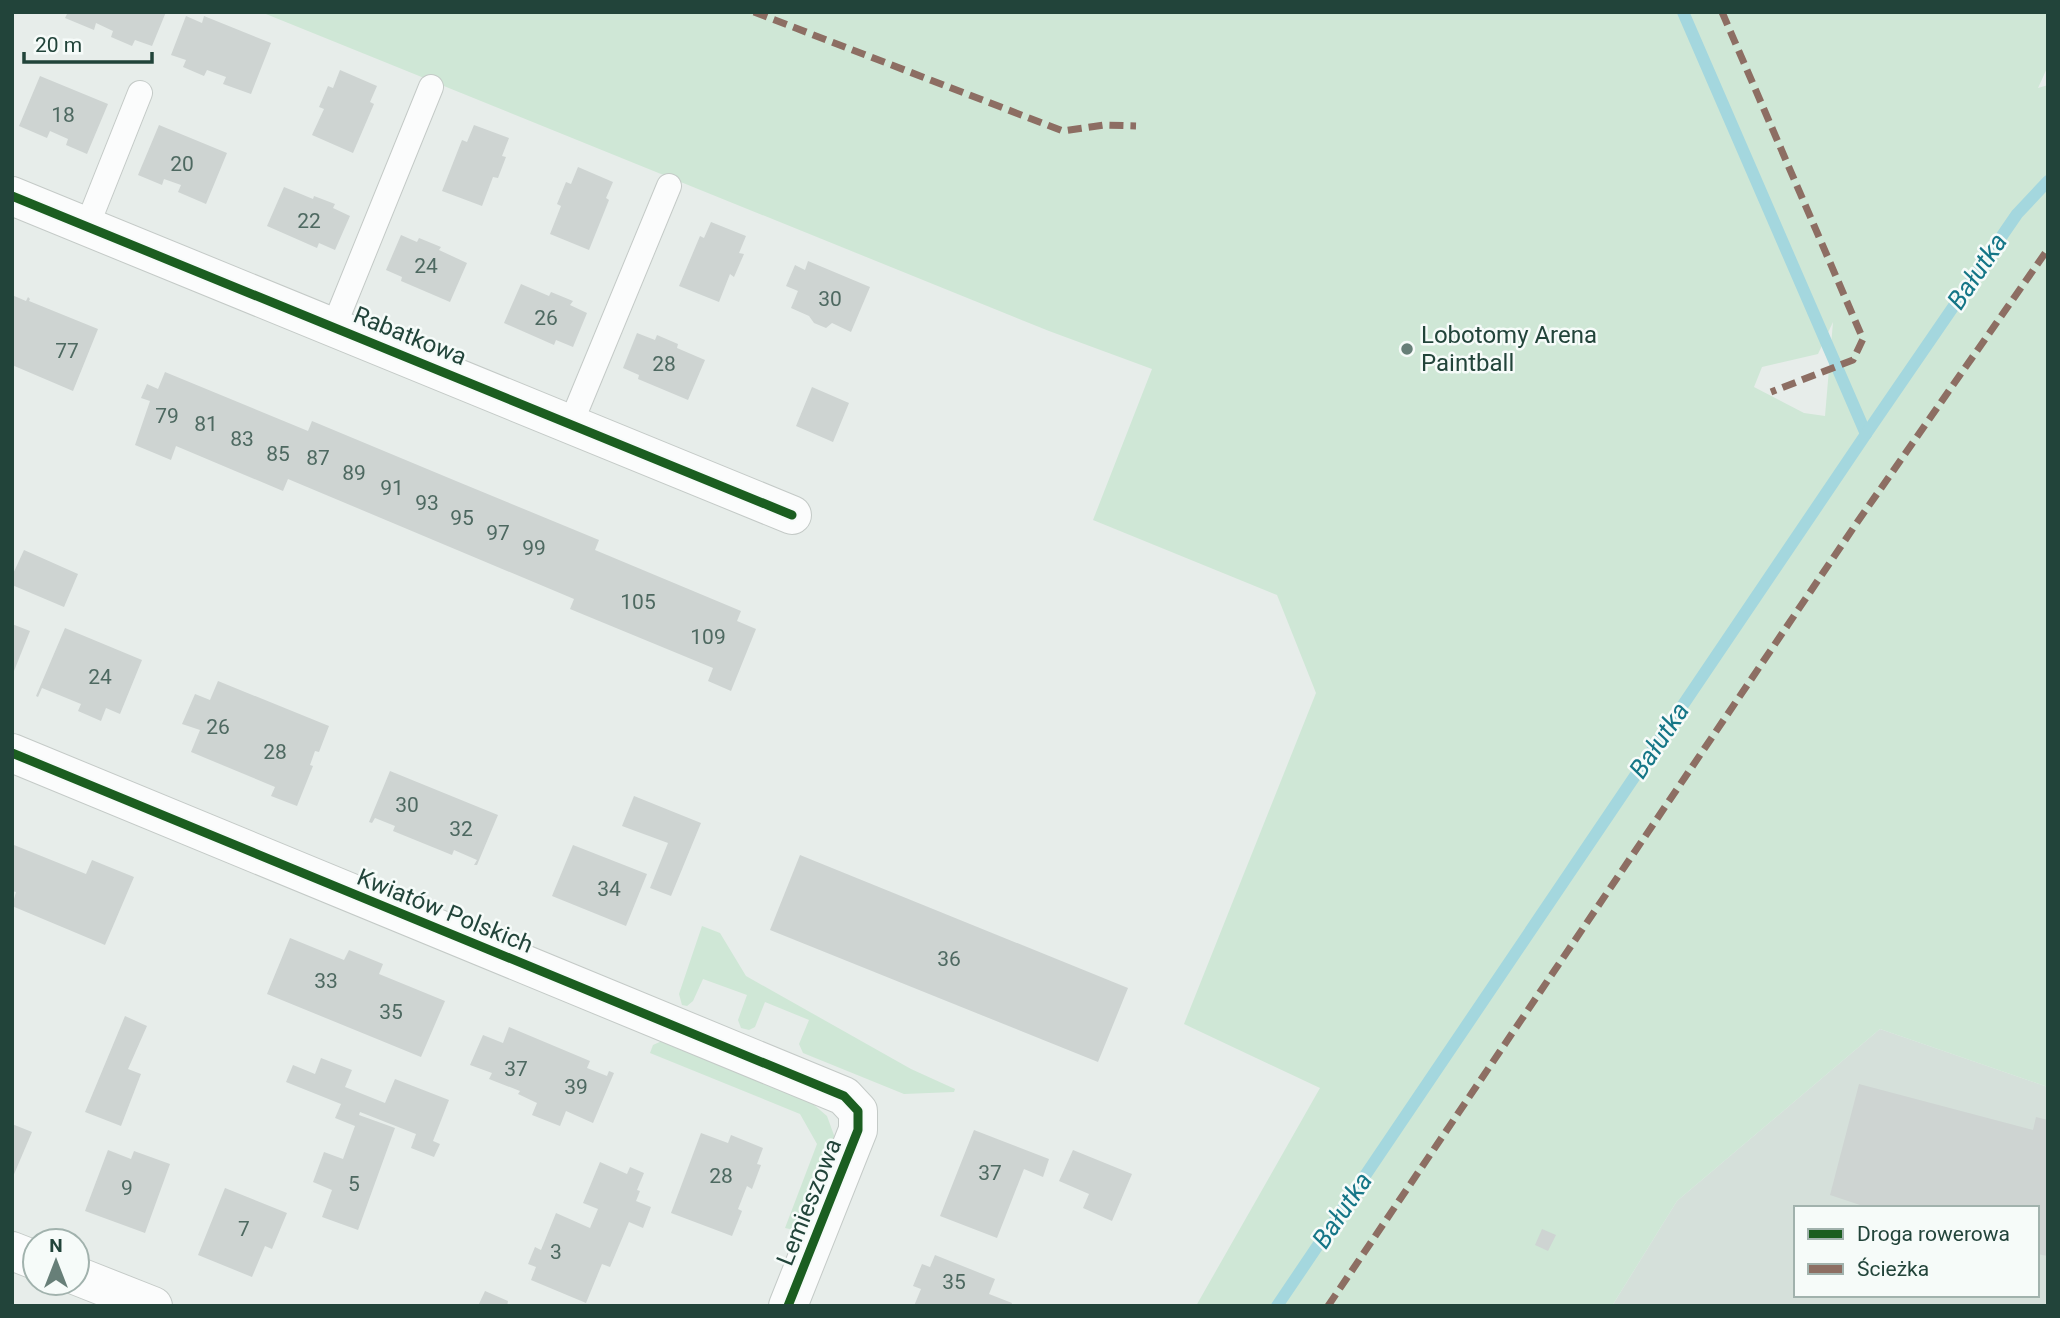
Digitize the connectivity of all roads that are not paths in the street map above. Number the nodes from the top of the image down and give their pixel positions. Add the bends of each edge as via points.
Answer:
1 (431, 87) dead end
2 (140, 93) dead end
3 (669, 186) dead end
4 (12, 195) edge
5 (87, 226) junction
6 (334, 326) junction
7 (571, 424) junction
8 (792, 515) dead end
9 (12, 753) edge
10 (858, 1111) joint
11 (91, 1282) edge
12 (153, 1306) edge
13 (788, 1306) edge

1 - 6 lane
2 - 5 lane
3 - 7 lane
4 - 5 street, Rabatkowa
5 - 6 street, Rabatkowa
6 - 7 street, Rabatkowa
7 - 8 street, Rabatkowa
9 - 10 street, Kwiatów Polskich via 844,1096
10 - 13 street, Lemieszowa via 858,1130
11 - 12 street

